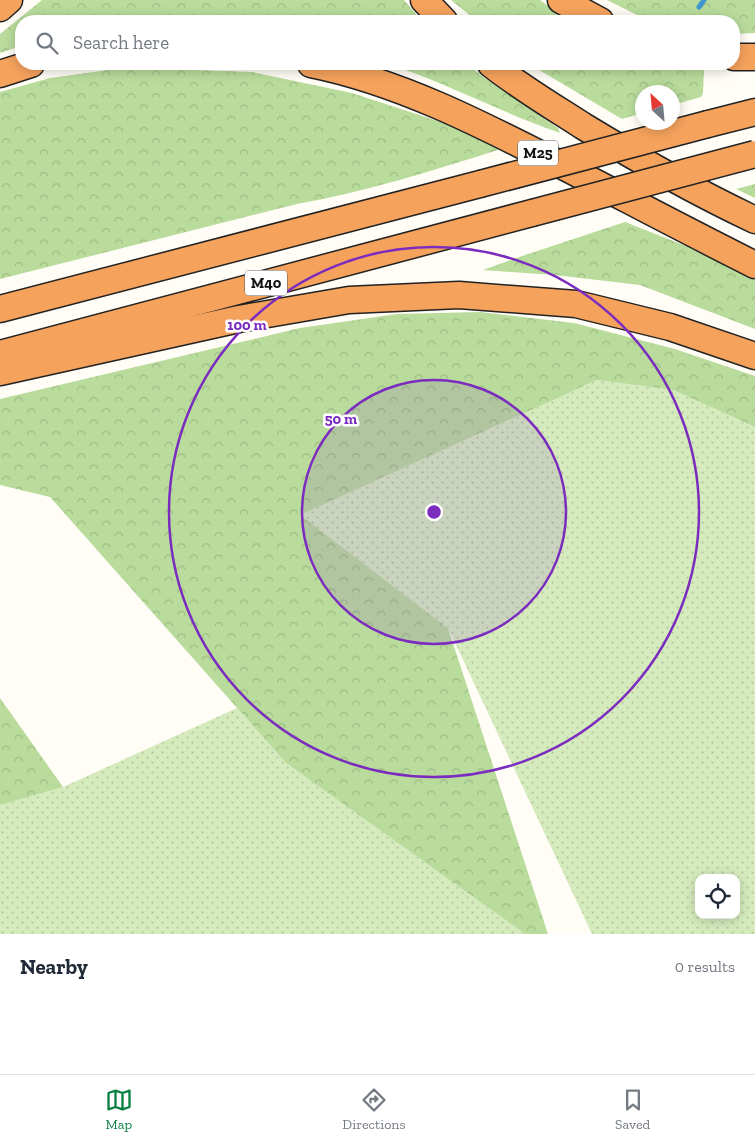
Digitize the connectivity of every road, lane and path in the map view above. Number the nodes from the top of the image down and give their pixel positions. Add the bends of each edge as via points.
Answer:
1 (9, 0) edge
2 (424, 0) edge
3 (561, 0) edge
4 (0, 8) edge
5 (438, 15) edge
6 (589, 15) edge
7 (740, 57) edge
8 (755, 57) edge
9 (15, 69) edge
10 (339, 70) edge
11 (499, 70) edge
12 (0, 74) edge
13 (755, 112) edge
14 (755, 154) edge
15 (755, 220) edge
16 (755, 265) edge
17 (0, 310) edge
18 (0, 354) edge
19 (755, 356) edge
20 (0, 372) edge

1 - 4 highway
2 - 5 highway
3 - 6 highway
7 - 8 highway
9 - 12 highway
10 - 16 highway, M25 via 453,112
11 - 15 highway via 630,155
13 - 17 highway, M40, bridge
14 - 18 highway, M40, bridge
19 - 20 highway, M40 via 670,327 576,304 459,294 349,300 239,319

